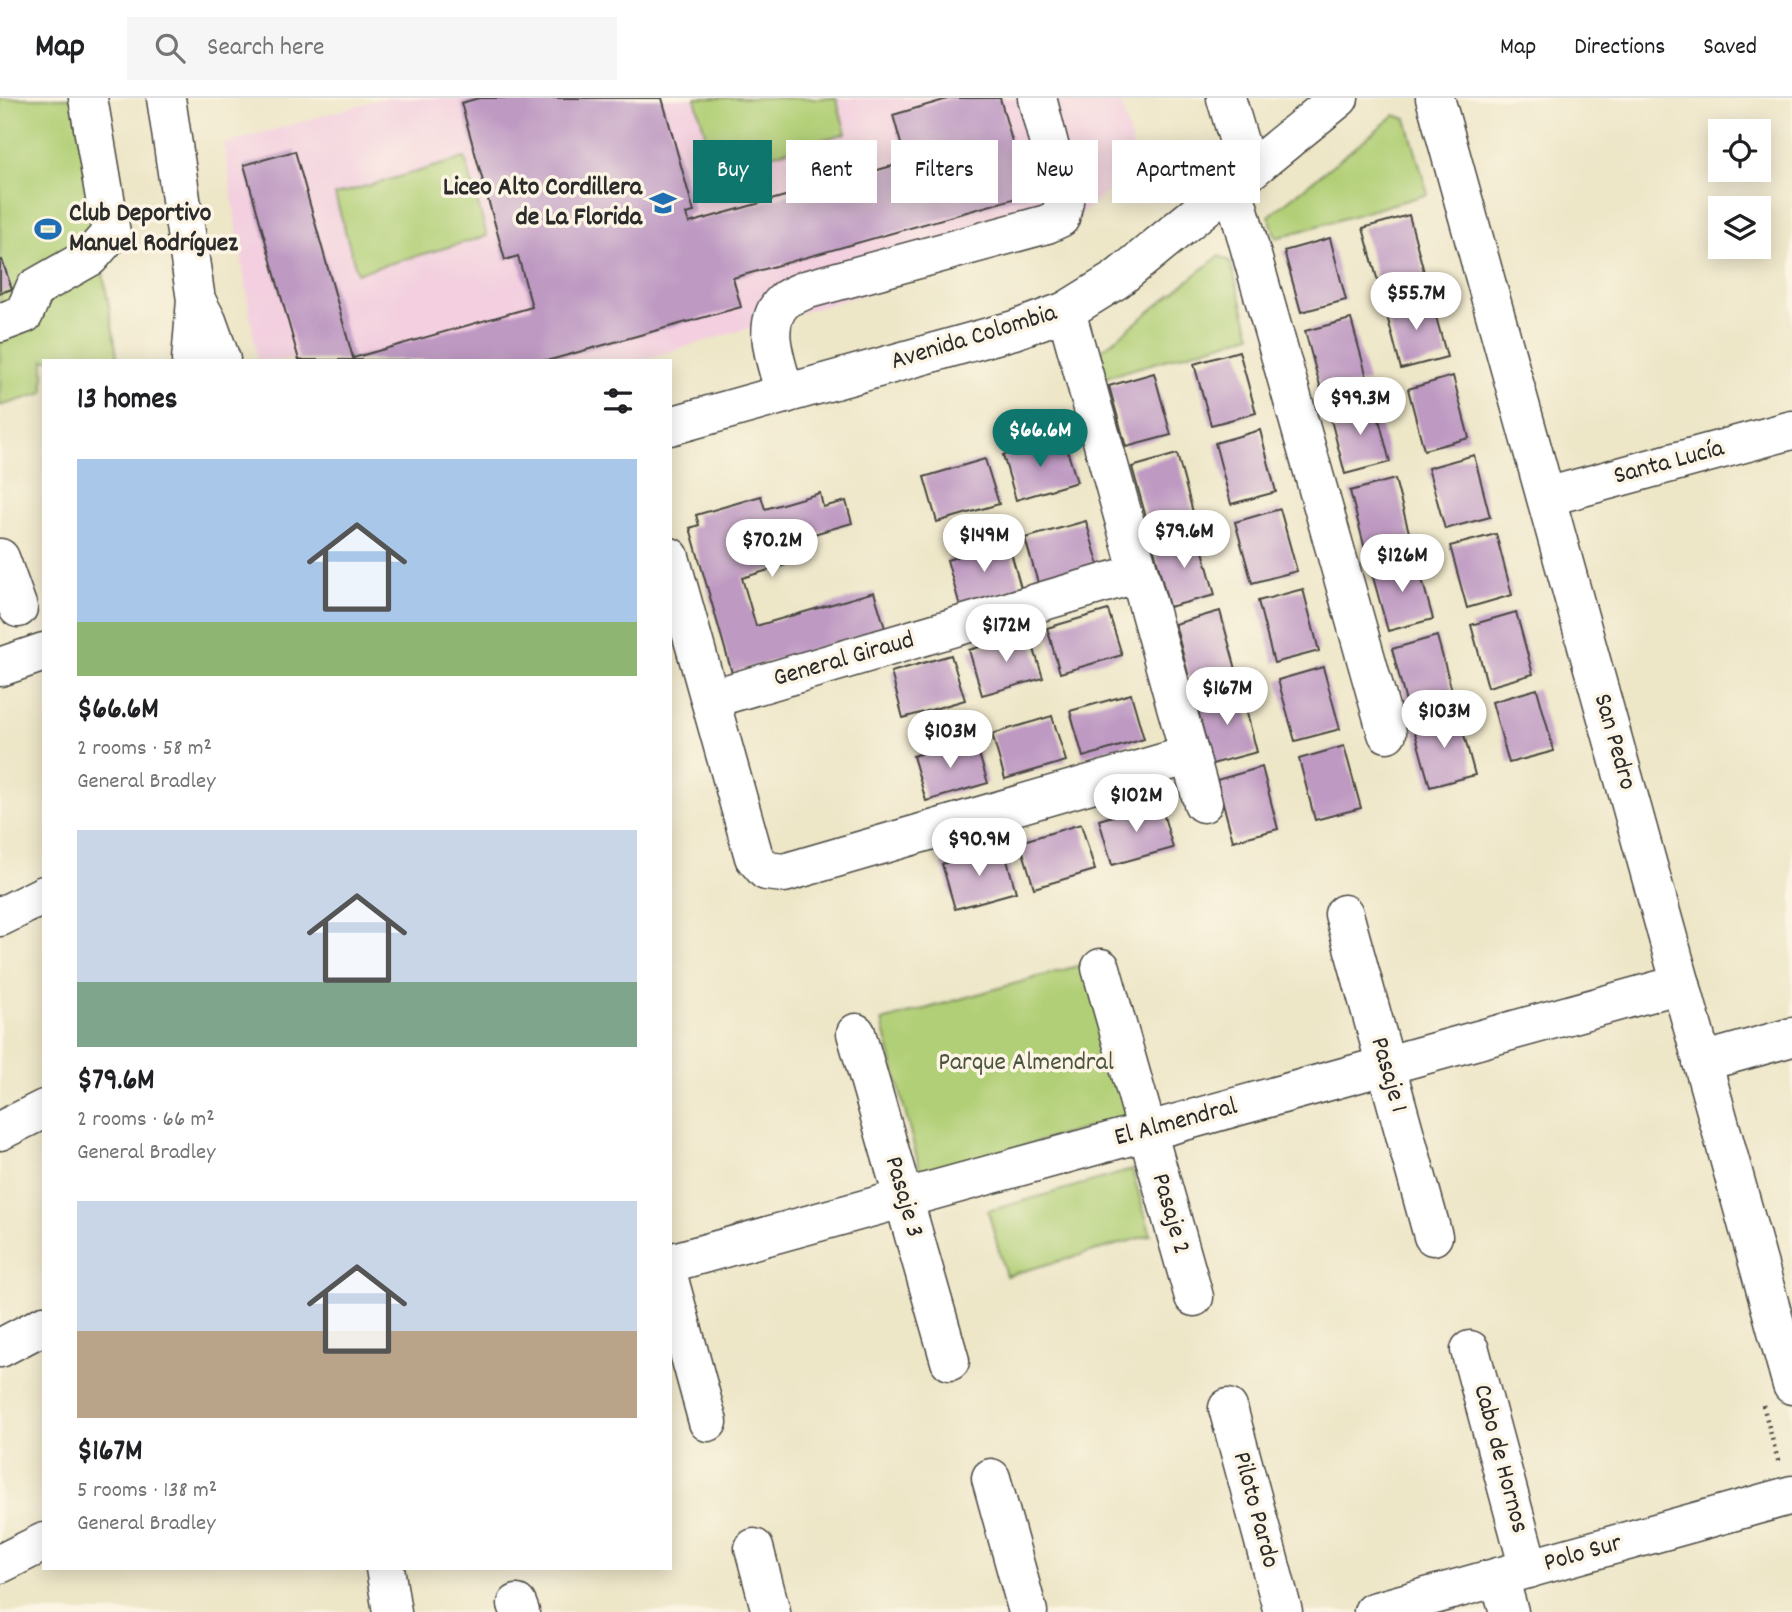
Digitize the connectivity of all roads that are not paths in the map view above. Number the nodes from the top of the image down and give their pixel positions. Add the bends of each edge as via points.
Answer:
1 (88, 98) edge
2 (166, 98) edge
3 (1037, 98) edge
4 (1226, 98) edge
5 (1339, 98) edge
6 (1435, 98) edge
7 (1233, 140) edge
8 (1260, 163) edge
9 (1211, 203) edge
10 (1246, 203) edge
11 (196, 300) junction
12 (1066, 311) junction
13 (0, 323) edge
14 (191, 359) edge
15 (221, 359) edge
16 (785, 394) junction
17 (672, 425) edge
18 (1792, 430) edge
19 (1546, 496) junction
20 (0, 558) edge
21 (672, 564) edge
22 (1139, 573) junction
23 (21, 608) edge
24 (42, 653) edge
25 (0, 667) edge
26 (710, 699) junction
27 (1387, 733) dead end
28 (1190, 755) junction
29 (1203, 803) dead end
30 (42, 896) edge
31 (1343, 914) dead end
32 (0, 917) edge
33 (1101, 968) dead end
34 (1681, 984) junction
35 (856, 1033) dead end
36 (1792, 1037) edge
37 (1702, 1062) junction
38 (1385, 1065) junction
39 (42, 1110) edge
40 (0, 1131) edge
41 (1147, 1131) junction
42 (904, 1198) junction
43 (1433, 1236) dead end
44 (672, 1262) edge
45 (672, 1290) edge
46 (1194, 1297) dead end
47 (42, 1326) edge
48 (0, 1348) edge
49 (1470, 1350) dead end
50 (950, 1361) dead end
51 (1792, 1385) edge
52 (1228, 1408) dead end
53 (708, 1422) dead end
54 (991, 1478) dead end
55 (1792, 1495) edge
56 (42, 1543) edge
57 (754, 1548) dead end
58 (0, 1564) edge
59 (385, 1570) edge
60 (1512, 1586) edge
61 (392, 1612) edge
62 (771, 1612) edge
63 (1028, 1612) edge
64 (1283, 1612) edge
65 (1373, 1612) edge

1 - 13 street via 111,233 90,257 35,288 24,314
2 - 11 street
3 - 16 street via 1064,202 1060,218 805,290 784,300 770,323
4 - 7 street
5 - 8 street, Avenida Colombia
6 - 19 street, San Pedro
9 - 12 street, Avenida Colombia via 1116,280
10 - 27 street
11 - 14 street
11 - 15 street
12 - 16 street, Avenida Colombia
12 - 22 street
16 - 17 street, Avenida Colombia
18 - 19 street, Santa Lucía
19 - 34 street, San Pedro
20 - 23 street
21 - 26 street
22 - 26 street, General Giraud
22 - 28 street
24 - 25 street
26 - 28 street via 754,857 766,871 784,873
28 - 29 street
30 - 32 street
31 - 38 street, Pasaje 1
33 - 41 street, Pasaje 2
34 - 37 street, San Pedro
34 - 38 street, El Almendral
35 - 42 street, Pasaje 3
36 - 37 street
37 - 51 street, San Pedro
38 - 41 street, El Almendral
38 - 43 street, Pasaje 1
39 - 40 street
41 - 42 street, El Almendral
41 - 46 street, Pasaje 2
42 - 44 street, El Almendral
42 - 50 street, Pasaje 3
45 - 53 street
47 - 48 street
49 - 60 street, Cabo de Hornos
52 - 64 street, Piloto Pardo
54 - 63 street
55 - 60 street, Polo Sur
56 - 58 street
57 - 62 street
59 - 61 street
60 - 65 street, Polo Sur

